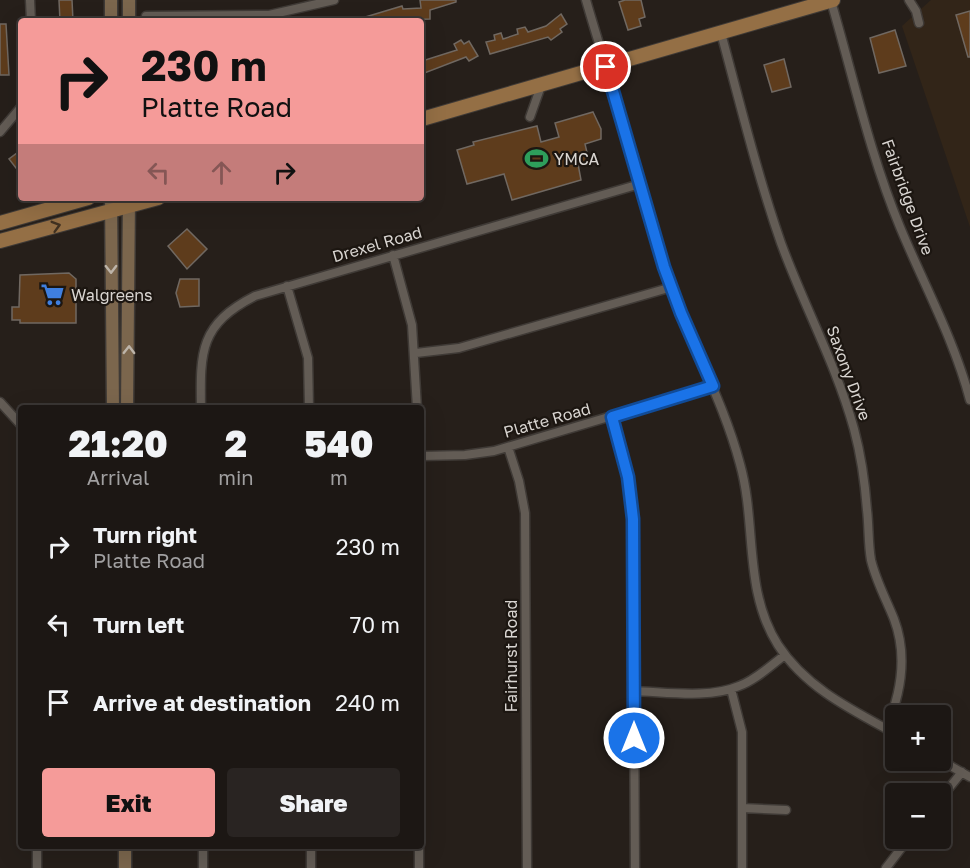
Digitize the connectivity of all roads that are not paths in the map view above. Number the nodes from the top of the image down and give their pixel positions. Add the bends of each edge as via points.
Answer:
1 (30, 0) edge
2 (111, 0) edge
3 (129, 0) edge
4 (334, 0) edge
5 (586, 0) edge
6 (832, 0) edge
7 (909, 0) edge
8 (921, 0) edge
9 (916, 11) junction
10 (146, 16) dead end
11 (31, 18) edge
12 (111, 18) edge
13 (129, 18) edge
14 (919, 23) dead end
15 (721, 33) junction
16 (606, 67) junction
17 (541, 86) junction
18 (18, 111) edge
19 (530, 117) dead end
20 (424, 118) edge
21 (0, 132) edge
22 (640, 184) junction
23 (77, 201) edge
24 (129, 202) edge
25 (111, 204) edge
26 (0, 223) edge
27 (0, 242) edge
28 (393, 255) junction
29 (287, 286) junction
30 (672, 287) junction
31 (416, 353) junction
32 (713, 386) junction
33 (970, 400) edge
34 (0, 402) edge
35 (113, 405) edge
36 (127, 405) edge
37 (201, 405) edge
38 (309, 405) edge
39 (417, 405) edge
40 (612, 417) junction
41 (18, 422) edge
42 (508, 447) junction
43 (424, 456) edge
44 (785, 655) junction
45 (731, 689) junction
46 (633, 692) junction
47 (894, 705) edge
48 (885, 728) edge
49 (951, 766) edge
50 (962, 772) junction
51 (970, 777) edge
52 (951, 786) edge
53 (742, 808) junction
54 (786, 810) dead end
55 (37, 849) edge
56 (125, 849) edge
57 (203, 849) edge
58 (311, 849) edge
59 (419, 849) edge
60 (901, 849) edge
61 (37, 868) edge
62 (125, 868) edge
63 (203, 868) edge
64 (311, 868) edge
65 (419, 868) edge
66 (527, 868) edge
67 (635, 868) edge
68 (742, 868) edge
69 (886, 868) edge

1 - 11 street
2 - 12 main road
3 - 13 main road
4 - 10 street via 269,15
5 - 16 street
6 - 15 main road
6 - 33 street, Fairbridge Drive via 882,179 899,227 952,343
7 - 9 street
8 - 9 street
9 - 14 street
15 - 16 main road
15 - 47 street, Saxony Drive via 772,216 830,357 854,431 864,481 871,558 896,624 901,649 900,685
16 - 17 main road
16 - 22 street
17 - 19 street
17 - 20 main road
18 - 21 street
22 - 28 street, Drexel Road
22 - 30 street
23 - 26 main road
24 - 25 main road
36 -> 24 main road
27 -> 25 main road
25 -> 35 main road
28 - 29 street, Drexel Road
28 - 31 street
29 - 37 street, Drexel Road via 242,302 214,326 202,352
29 - 38 street via 308,358
30 - 31 street via 459,348
30 - 32 street
31 - 39 street
32 - 40 street, Platte Road
32 - 44 street via 743,474 757,596 770,632
34 - 41 street
40 - 42 street, Platte Road
40 - 46 street via 628,477 633,519
42 - 43 street, Platte Road via 465,455
42 - 66 street, Fairhurst Road via 525,513
44 - 45 street
44 - 48 street via 826,694
45 - 46 street via 705,693
45 - 53 street via 742,732
46 - 67 street
49 - 50 street
50 - 51 street
50 - 52 street
53 - 54 street
53 - 68 street
55 - 61 street
56 - 62 main road
57 - 63 street
58 - 64 street
59 - 65 street
60 - 69 street

